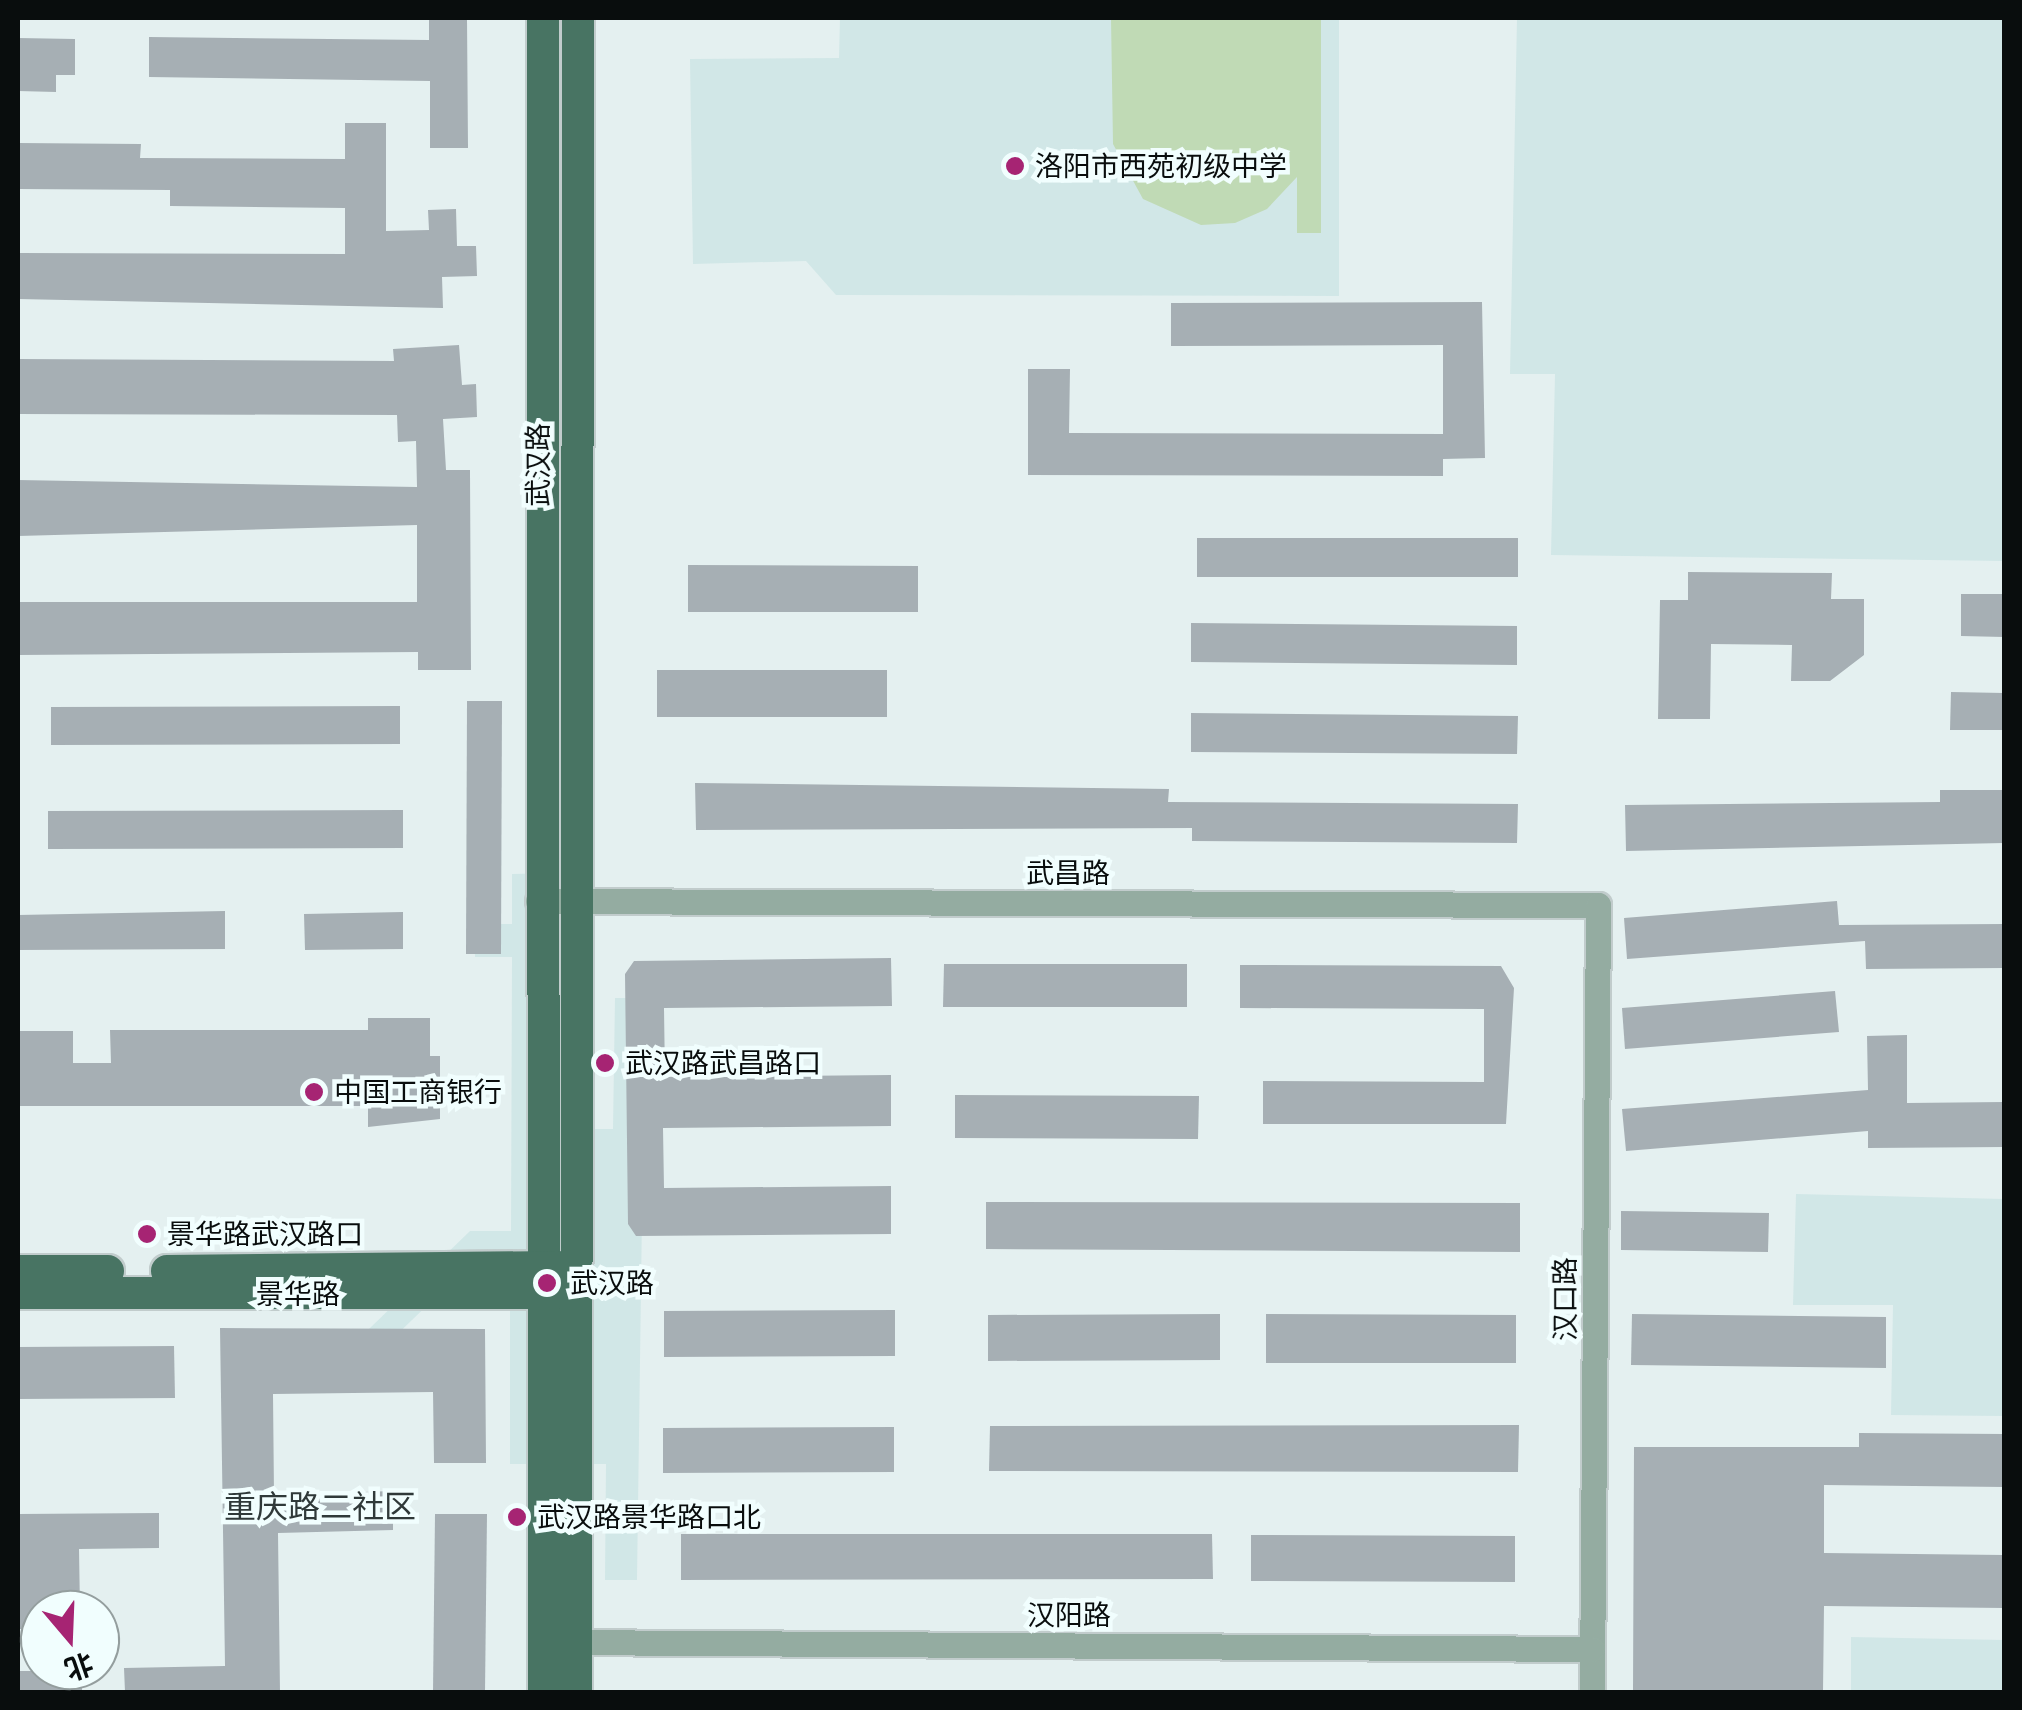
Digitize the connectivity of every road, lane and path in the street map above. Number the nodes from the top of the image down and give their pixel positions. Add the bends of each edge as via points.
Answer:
1 (543, 18) edge
2 (578, 18) edge
3 (538, 901) junction
4 (577, 902) junction
5 (1598, 906) joint
6 (18, 1270) edge
7 (578, 1280) junction
8 (539, 1281) junction
9 (18, 1294) edge
10 (561, 1642) junction
11 (1592, 1649) junction
12 (544, 1692) edge
13 (576, 1692) edge
14 (1592, 1692) edge

1 - 3 main road, 武汉路
2 - 4 main road, 武汉路
3 - 4 street, 武昌路
3 - 8 main road, 武汉路
4 - 5 street, 武昌路
4 - 7 main road, 武汉路
5 - 11 street, 汉口路
6 - 8 main road, 景华路
7 - 8 main road, 景华路
7 - 10 main road, 武汉路
8 - 9 main road, 景华路
8 - 10 main road, 武汉路
10 - 11 street, 汉阳路
10 - 12 main road, 武汉路
10 - 13 main road, 武汉路
11 - 14 street, 汉口路

